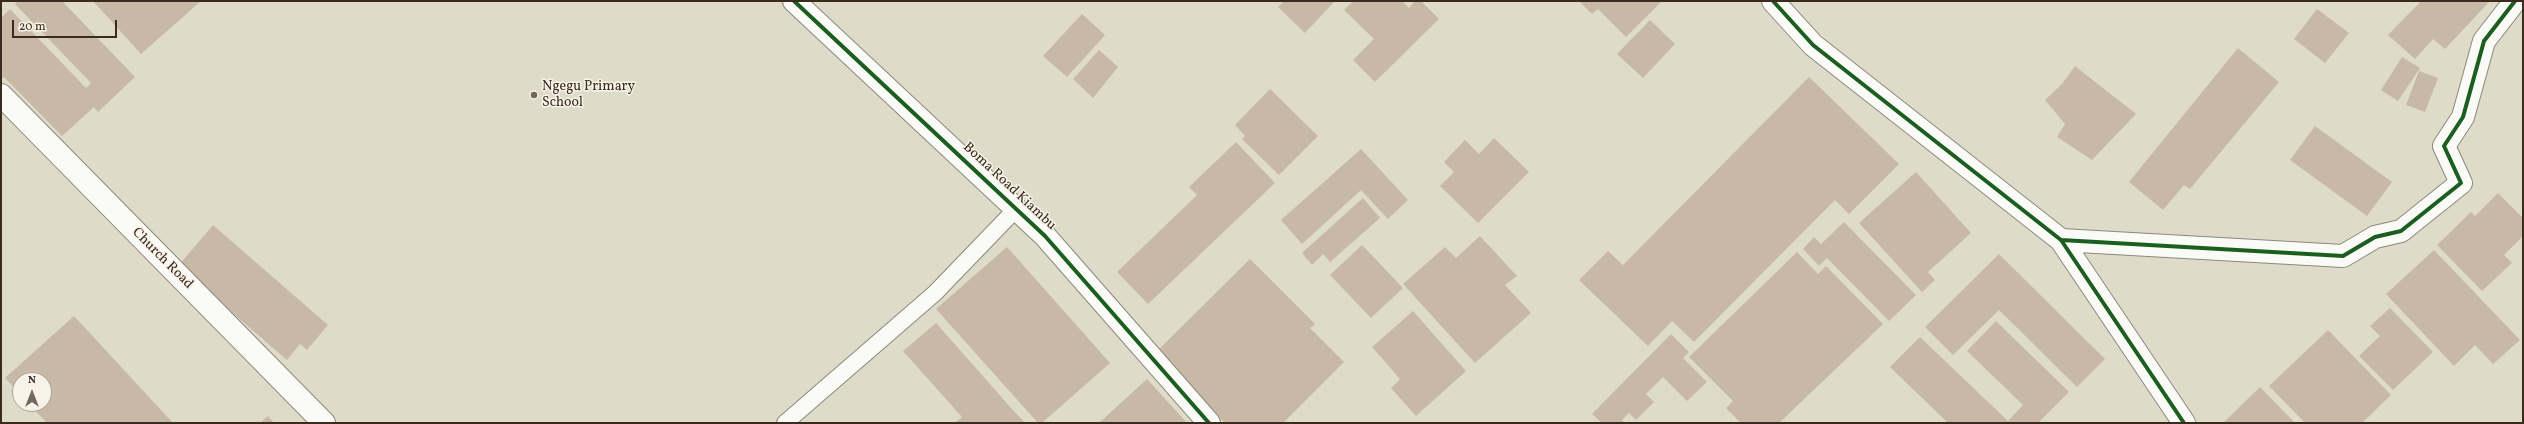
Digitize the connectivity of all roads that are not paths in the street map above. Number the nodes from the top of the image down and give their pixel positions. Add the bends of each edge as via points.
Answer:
1 (794, 1) edge
2 (1773, 1) edge
3 (2515, 1) edge
4 (1, 95) edge
5 (1016, 209) junction
6 (2061, 240) junction
7 (324, 423) edge
8 (785, 423) edge
9 (1209, 423) edge
10 (2184, 423) edge

1 - 5 street, Boma Road Kiambu
2 - 6 street via 1813,45
3 - 6 street via 2484,41 2462,117 2444,146 2461,183 2401,231 2375,237 2343,256
4 - 7 street, Church Road
5 - 8 lane via 935,293
5 - 9 street, Boma Road Kiambu via 1045,236
6 - 10 street

